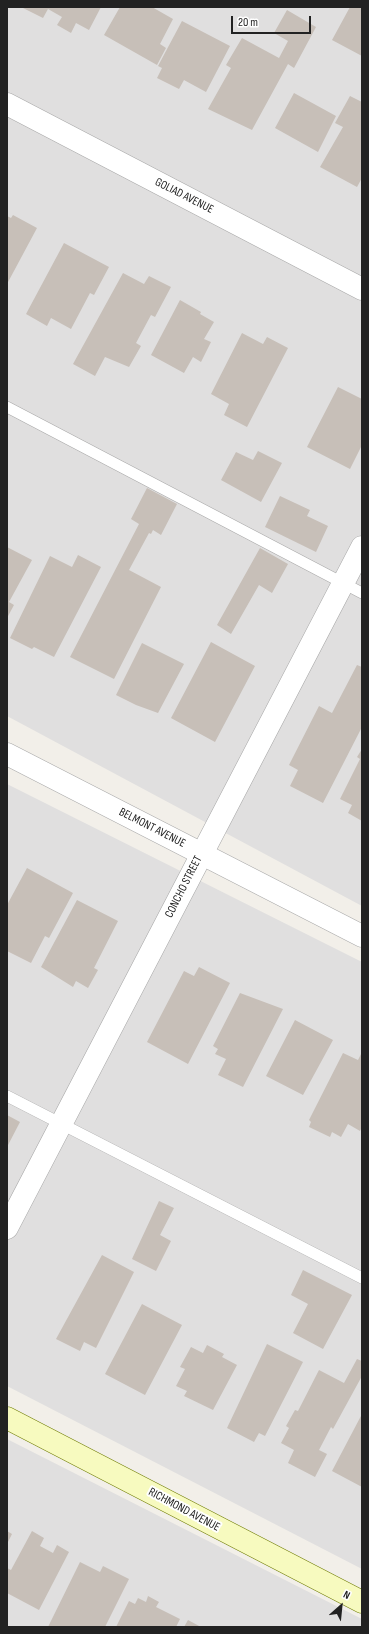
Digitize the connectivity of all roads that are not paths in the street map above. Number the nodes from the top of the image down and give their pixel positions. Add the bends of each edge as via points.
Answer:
1 (7, 104) edge
2 (362, 289) edge
3 (7, 407) edge
4 (362, 547) edge
5 (353, 588) edge
6 (7, 754) edge
7 (201, 853) junction
8 (362, 936) edge
9 (7, 1096) edge
10 (62, 1124) junction
11 (7, 1228) edge
12 (362, 1278) edge
13 (7, 1418) edge
14 (362, 1602) edge

1 - 2 street, GOLIAD AVENUE
3 - 5 lane
4 - 5 street, CONCHO STREET
5 - 7 street, CONCHO STREET
6 - 7 street, BELMONT AVENUE
7 - 8 street, BELMONT AVENUE
7 - 10 street, CONCHO STREET
9 - 10 lane
10 - 11 street, CONCHO STREET
10 - 12 lane
13 - 14 street, RICHMOND AVENUE

